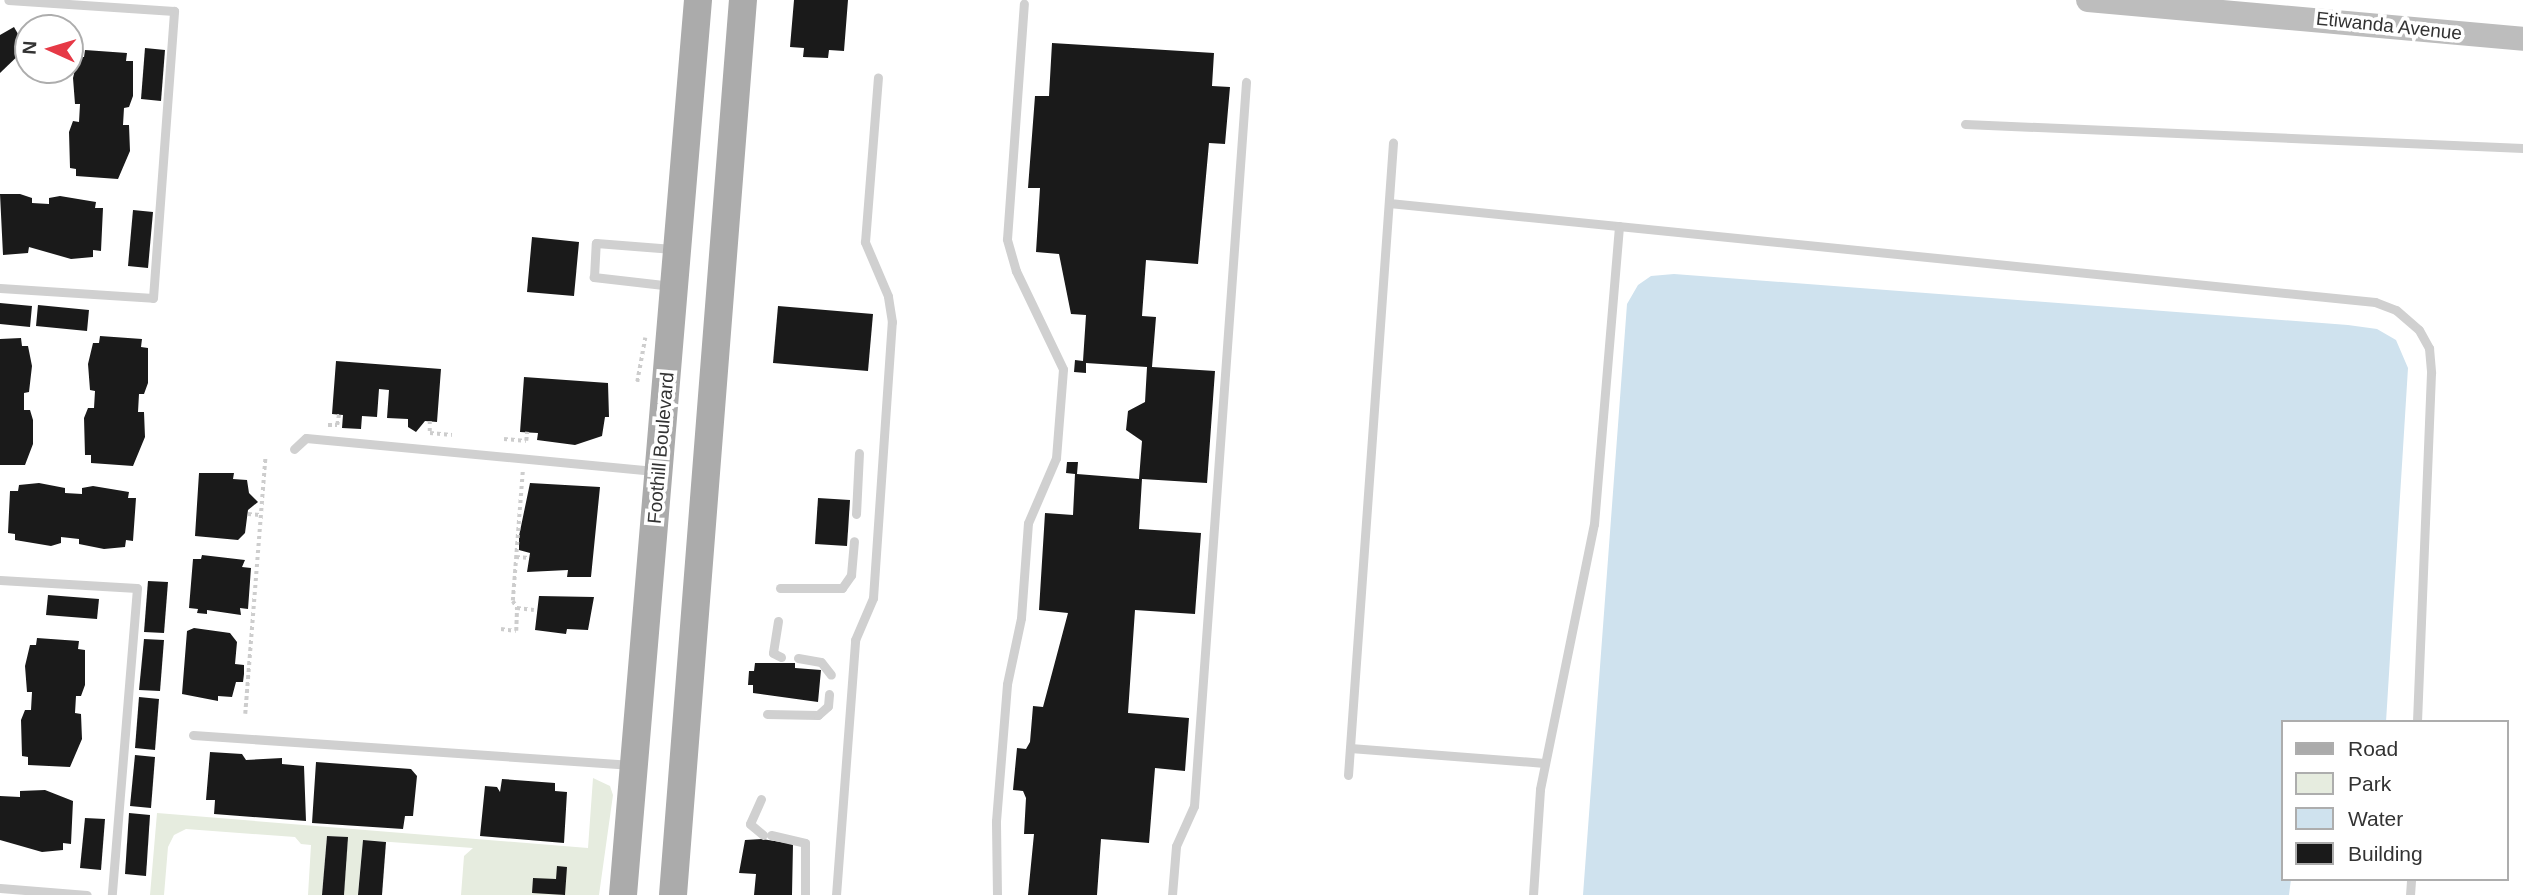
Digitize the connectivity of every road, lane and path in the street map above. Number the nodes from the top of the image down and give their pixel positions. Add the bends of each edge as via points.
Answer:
1 (8, 0) edge
2 (698, 0) edge
3 (743, 0) edge
4 (2088, 0) edge
5 (1024, 4) dead end
6 (2523, 39) edge
7 (878, 78) dead end
8 (1246, 82) dead end
9 (1965, 124) dead end
10 (1393, 142) dead end
11 (2523, 148) edge
12 (1389, 203) junction
13 (1619, 226) junction
14 (678, 249) junction
15 (675, 287) junction
16 (0, 288) edge
17 (645, 335) dead end
18 (637, 382) dead end
19 (338, 414) dead end
20 (430, 421) dead end
21 (324, 425) dead end
22 (527, 432) dead end
23 (452, 435) dead end
24 (504, 439) dead end
25 (294, 449) dead end
26 (859, 453) dead end
27 (265, 458) dead end
28 (524, 470) dead end
29 (660, 471) junction
30 (856, 513) dead end
31 (248, 514) dead end
32 (260, 515) junction
33 (854, 541) dead end
34 (516, 557) junction
35 (530, 558) dead end
36 (0, 580) edge
37 (780, 588) dead end
38 (517, 608) junction
39 (534, 610) dead end
40 (778, 621) dead end
41 (501, 629) dead end
42 (781, 657) dead end
43 (798, 658) dead end
44 (831, 675) dead end
45 (829, 694) dead end
46 (767, 713) dead end
47 (245, 714) dead end
48 (2417, 720) edge
49 (193, 735) dead end
50 (1350, 748) junction
51 (1544, 763) junction
52 (633, 765) junction
53 (1348, 775) dead end
54 (761, 799) dead end
55 (0, 888) edge
56 (87, 895) edge
57 (112, 895) edge
58 (623, 895) edge
59 (673, 895) edge
60 (805, 895) edge
61 (836, 895) edge
62 (997, 895) edge
63 (1172, 895) edge
64 (1534, 895) edge

1 - 16 lane via 174,10 153,298
2 - 14 main road, Foothill Boulevard
3 - 59 main road
4 - 6 main road, Etiwanda Avenue
5 - 62 lane via 1007,239 1016,271 1063,369 1056,458 1028,523 1021,618 1007,684 996,821
7 - 61 lane via 865,242 888,296 892,322 873,598 855,640
8 - 63 lane via 1194,806 1176,846
9 - 11 lane
10 - 12 lane
12 - 13 lane
12 - 50 lane
13 - 48 lane via 2375,302 2396,310 2410,319 2424,339 2431,373
13 - 51 lane via 1594,524
14 - 15 main road, Foothill Boulevard
14 - 15 lane via 596,243 594,277
15 - 29 main road, Foothill Boulevard
17 - 18 path
19 - 21 path via 337,425
20 - 23 path via 430,433
22 - 24 path via 526,442
25 - 29 lane via 306,438
26 - 30 lane
27 - 32 path
28 - 34 path
29 - 52 main road, Foothill Boulevard
31 - 32 path
32 - 47 path
33 - 37 lane via 851,575 842,588
34 - 35 path
34 - 38 path via 513,601
36 - 57 lane via 137,588
38 - 39 path
38 - 41 path via 516,631
40 - 42 lane via 773,653
43 - 44 lane via 821,662
45 - 46 lane via 828,706 818,715
49 - 52 lane
50 - 51 lane
50 - 53 lane
51 - 64 lane
52 - 58 main road, Foothill Boulevard
54 - 60 lane via 750,824 767,835 805,844
55 - 56 lane

